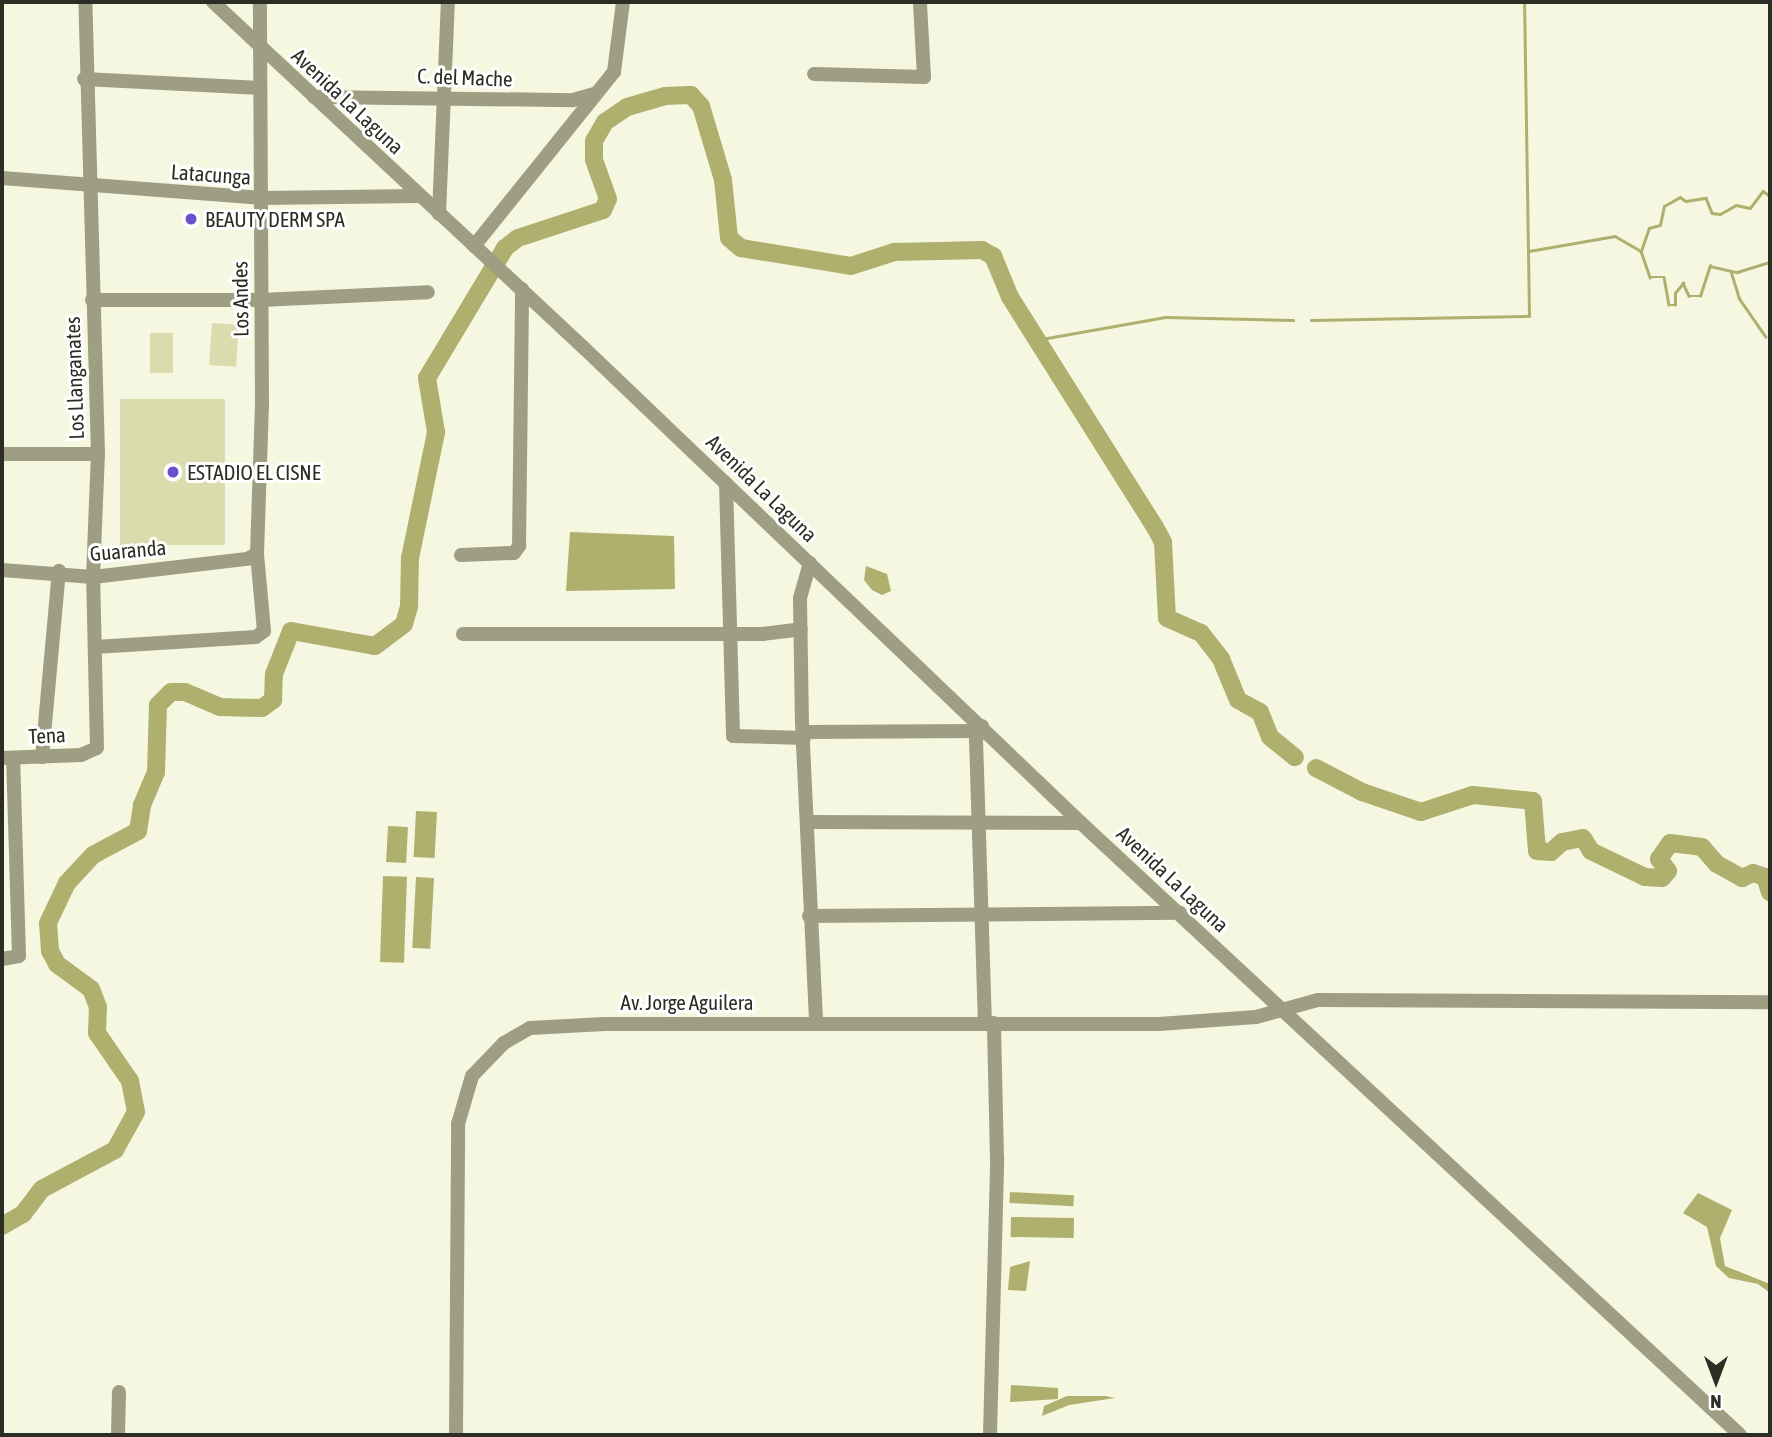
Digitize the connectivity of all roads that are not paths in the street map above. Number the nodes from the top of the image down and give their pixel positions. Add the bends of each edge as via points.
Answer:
1 (85, 2) edge
2 (213, 2) edge
3 (260, 2) edge
4 (448, 2) edge
5 (623, 2) edge
6 (920, 2) edge
7 (259, 47) junction
8 (814, 74) dead end
9 (84, 79) junction
10 (260, 88) junction
11 (594, 94) junction
12 (314, 97) junction
13 (446, 99) junction
14 (2, 178) edge
15 (91, 186) junction
16 (419, 196) junction
17 (260, 198) junction
18 (439, 214) junction
19 (479, 250) junction
20 (522, 289) junction
21 (428, 292) dead end
22 (92, 300) junction
23 (261, 300) junction
24 (2, 454) edge
25 (98, 454) junction
26 (726, 482) junction
27 (257, 554) junction
28 (461, 555) dead end
29 (810, 563) junction
30 (2, 570) edge
31 (59, 571) junction
32 (93, 577) junction
33 (801, 629) junction
34 (729, 632) junction
35 (463, 634) dead end
36 (95, 647) junction
37 (979, 729) junction
38 (804, 735) junction
39 (93, 752) joint
40 (42, 757) junction
41 (8, 758) edge
42 (809, 822) junction
43 (981, 822) junction
44 (1081, 823) junction
45 (8, 862) edge
46 (1180, 913) junction
47 (983, 914) junction
48 (809, 916) junction
49 (2, 959) edge
50 (1770, 1002) edge
51 (1280, 1008) junction
52 (990, 1022) junction
53 (816, 1023) junction
54 (118, 1392) dead end
55 (118, 1435) edge
56 (456, 1435) edge
57 (990, 1435) edge
58 (1740, 1435) edge

1 - 9 street, Los Llanganates
2 - 7 street, Avenida La Laguna
3 - 7 street, Los Andes
4 - 13 street
5 - 11 street via 614,72
6 - 8 street via 924,77
7 - 10 street, Los Andes
7 - 12 street, Avenida La Laguna
9 - 10 street
9 - 15 street, Los Llanganates
10 - 17 street, Los Andes
11 - 13 street, C. del Mache via 573,100
11 - 19 street
12 - 13 street, C. del Mache
12 - 16 street, Avenida La Laguna
13 - 18 street
14 - 15 street, Latacunga
15 - 17 street, Latacunga
15 - 22 street, Los Llanganates
16 - 17 street, Latacunga
16 - 18 street, Avenida La Laguna
17 - 23 street, Los Andes
18 - 19 street, Avenida La Laguna
19 - 20 street, Avenida La Laguna
20 - 26 street, Avenida La Laguna
20 - 28 street via 519,546 514,553
21 - 23 street
22 - 23 street
22 - 25 street, Los Llanganates
23 - 27 street, Los Andes
24 - 25 street
25 - 32 street, Los Llanganates
26 - 29 street, Avenida La Laguna
26 - 34 street
27 - 32 street, Guaranda via 247,559
27 - 36 street, Los Andes via 264,627 260,636
29 - 33 street via 800,599
29 - 37 street, Avenida La Laguna
30 - 31 street, Guaranda
31 - 32 street, Guaranda
31 - 40 street
32 - 36 street, Los Llanganates
33 - 34 street
33 - 38 street
34 - 35 street
34 - 38 street via 733,736
36 - 39 street, Los Llanganates via 97,748
37 - 38 street
37 - 43 street
37 - 44 street, Avenida La Laguna
38 - 42 street
39 - 40 street, Tena
40 - 41 street, Tena
41 - 45 street
42 - 43 street
42 - 48 street
43 - 44 street
43 - 47 street
44 - 46 street, Avenida La Laguna
45 - 49 street via 19,956
46 - 47 street
46 - 51 street, Avenida La Laguna
47 - 48 street
47 - 52 street
48 - 53 street
50 - 51 street, Av. Jorge Aguilera via 1318,1000
51 - 52 street, Av. Jorge Aguilera via 1256,1017 1159,1024
51 - 58 street, Avenida La Laguna
52 - 53 street, Av. Jorge Aguilera
52 - 57 street via 997,1159
53 - 56 street, Av. Jorge Aguilera via 562,1024 530,1028 490,1055 472,1076 458,1124
54 - 55 street

